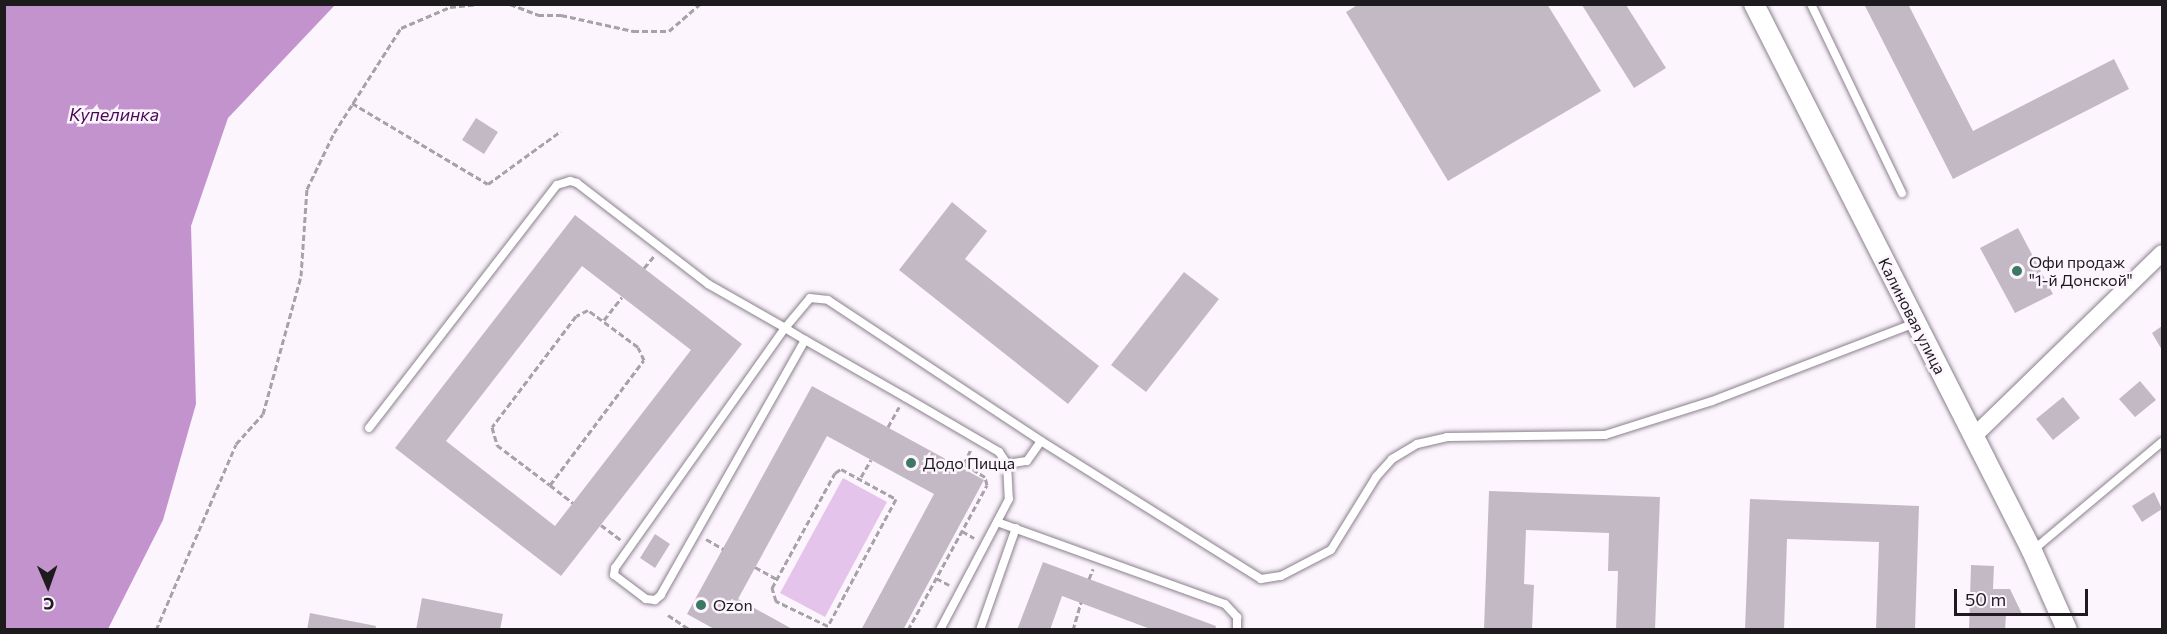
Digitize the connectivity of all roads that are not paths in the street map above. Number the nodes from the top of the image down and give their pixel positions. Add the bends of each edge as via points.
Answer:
1 (1754, 4) edge
2 (1811, 4) edge
3 (1902, 193) dead end
4 (2163, 253) edge
5 (1916, 323) junction
6 (785, 328) junction
7 (806, 340) junction
8 (369, 428) dead end
9 (1974, 436) junction
10 (1041, 441) junction
11 (2163, 442) edge
12 (1007, 464) junction
13 (997, 522) junction
14 (1016, 528) junction
15 (2032, 551) junction
16 (940, 630) edge
17 (980, 630) edge
18 (1237, 630) edge
19 (2067, 630) edge

1 - 5 street, Калиновая улица
2 - 3 lane
4 - 9 street
5 - 9 street, Калиновая улица
5 - 10 lane via 1712,401 1605,435 1448,437 1417,444 1392,459 1376,477 1331,550 1270,580 1253,575
6 - 7 lane
6 - 7 lane via 614,575 646,599 655,600
6 - 8 lane via 708,284 577,183 563,182
6 - 10 lane via 803,303 820,297 828,300
7 - 12 lane via 999,452
9 - 15 street, Калиновая улица
10 - 12 lane via 1027,462
11 - 15 lane
12 - 13 lane via 1009,499
13 - 14 lane
13 - 16 lane
14 - 17 lane
14 - 18 lane via 1225,604 1237,617
15 - 19 street, Калиновая улица

